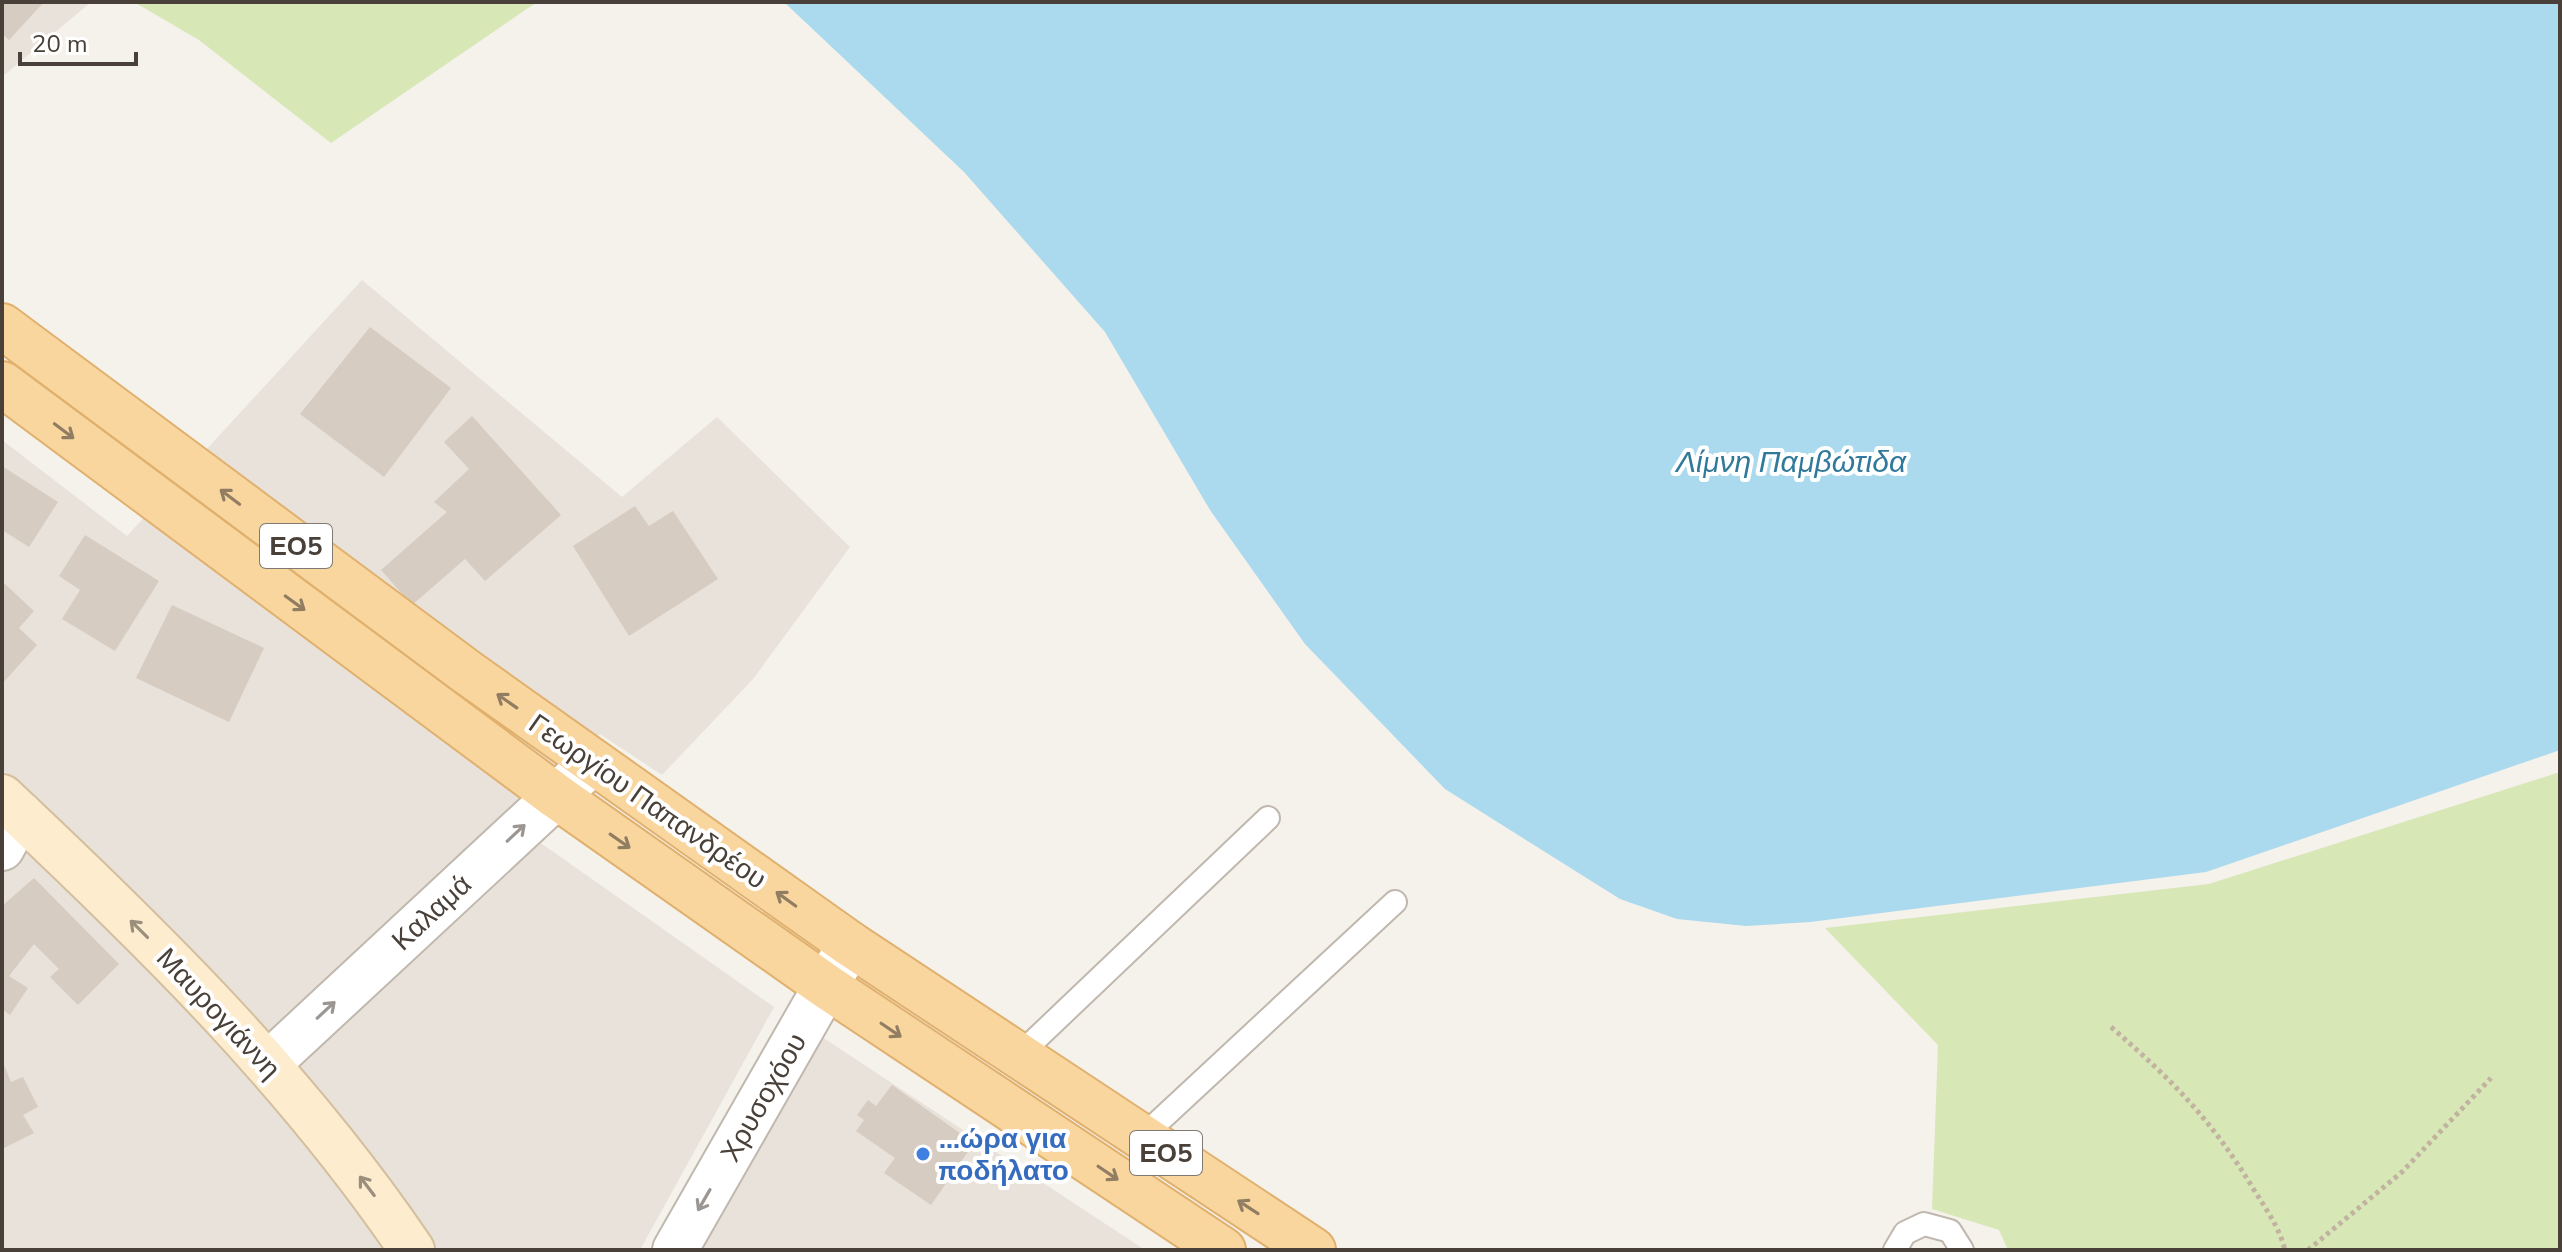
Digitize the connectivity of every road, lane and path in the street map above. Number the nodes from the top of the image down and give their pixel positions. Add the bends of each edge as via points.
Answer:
1 (2, 326) edge
2 (2, 384) edge
3 (593, 762) junction
4 (556, 796) junction
5 (1268, 818) dead end
6 (8, 820) edge
7 (1395, 902) dead end
8 (850, 944) junction
9 (826, 986) junction
10 (2111, 1027) dead end
11 (1018, 1056) junction
12 (269, 1063) junction
13 (2491, 1078) dead end
14 (1142, 1137) junction
15 (412, 1250) edge
16 (675, 1250) edge
17 (1223, 1250) edge
18 (1313, 1250) edge
19 (1895, 1250) edge
20 (1962, 1250) edge
21 (2285, 1250) edge
22 (2308, 1250) edge

3 -> 1 main road, Γεωργίου Παπανδρέου / ΕΟ5
2 -> 4 main road, Γεωργίου Παπανδρέου / ΕΟ5
3 - 4 street, Καλαμά
8 -> 3 main road, Γεωργίου Παπανδρέου / ΕΟ5
4 -> 9 main road, Γεωργίου Παπανδρέου / ΕΟ5
12 -> 4 street, Καλαμά
5 - 11 lane
12 -> 6 main road, Μαυρογιάννη via 209,998
7 - 14 lane
8 - 9 street, Χρυσοχόου
8 - 11 main road, Γεωργίου Παπανδρέου / ΕΟ5
9 -> 16 street, Χρυσοχόου
9 -> 17 main road, Γεωργίου Παπανδρέου / ΕΟ5
10 - 21 path via 2178,1086 2230,1149 2281,1233
11 - 14 main road, Γεωργίου Παπανδρέου / ΕΟ5
15 -> 12 main road, Μαυρογιάννη
13 - 22 path via 2402,1172
18 -> 14 main road, Γεωργίου Παπανδρέου / ΕΟ5
19 - 20 lane via 1905,1233 1924,1224 1950,1231

